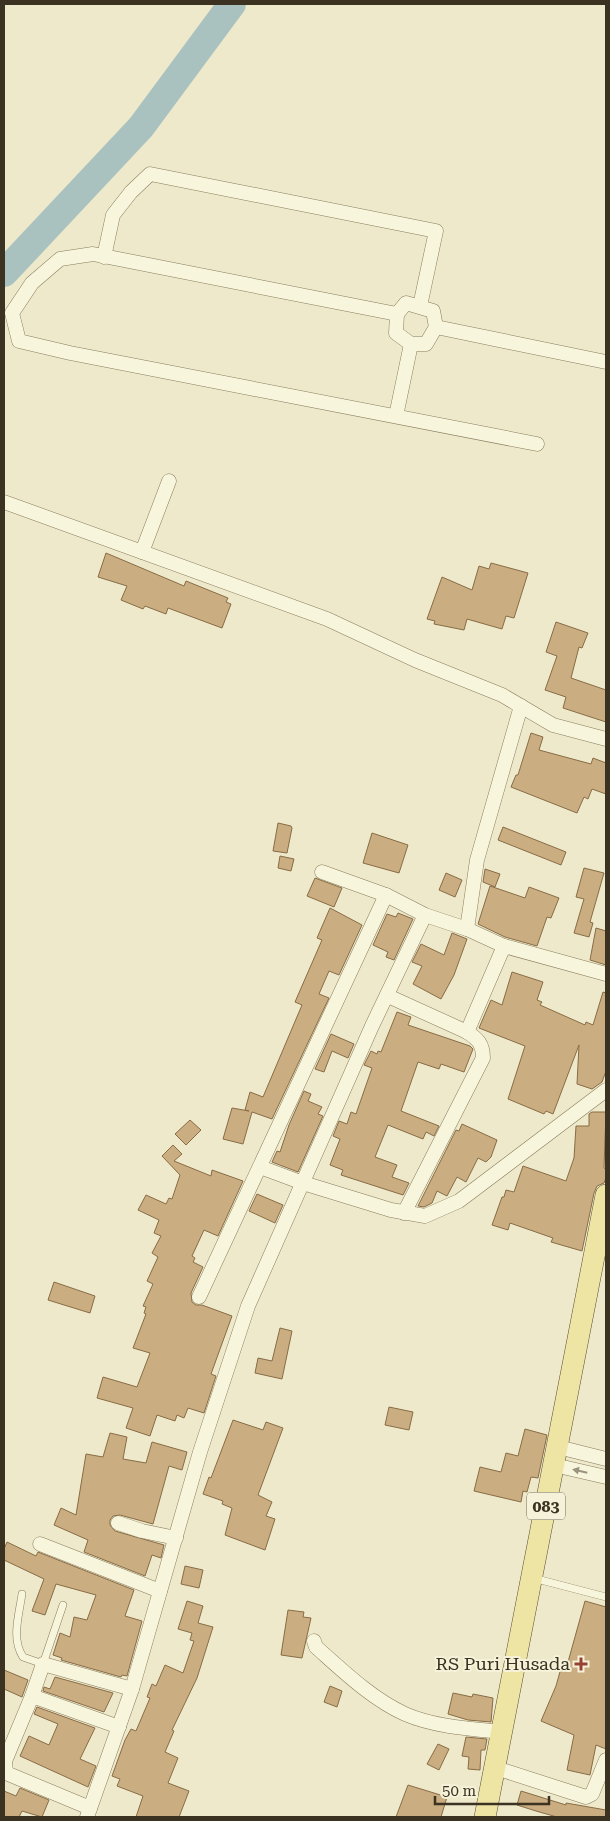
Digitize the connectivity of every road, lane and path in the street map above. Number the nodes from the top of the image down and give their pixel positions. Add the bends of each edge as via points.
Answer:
1 (104, 256) junction
2 (420, 306) junction
3 (397, 314) junction
4 (436, 327) junction
5 (411, 344) junction
6 (606, 362) edge
7 (396, 416) junction
8 (537, 444) dead end
9 (169, 481) dead end
10 (4, 502) edge
11 (142, 552) junction
12 (521, 706) junction
13 (606, 739) edge
14 (322, 872) dead end
15 (386, 895) junction
16 (425, 915) junction
17 (467, 929) junction
18 (504, 946) junction
19 (606, 974) edge
20 (388, 996) junction
21 (467, 1032) junction
22 (606, 1090) edge
23 (260, 1167) junction
24 (303, 1184) junction
25 (606, 1195) edge
26 (404, 1213) junction
27 (199, 1297) dead end
28 (556, 1456) junction
29 (606, 1458) edge
30 (606, 1477) edge
31 (118, 1523) dead end
32 (176, 1538) junction
33 (40, 1544) dead end
34 (533, 1578) junction
35 (160, 1591) junction
36 (22, 1594) dead end
37 (606, 1597) edge
38 (63, 1605) dead end
39 (314, 1640) dead end
40 (43, 1664) junction
41 (132, 1689) junction
42 (32, 1696) junction
43 (118, 1727) junction
44 (503, 1732) junction
45 (606, 1760) edge
46 (496, 1768) junction
47 (88, 1813) edge
48 (485, 1817) edge

1 - 2 street via 113,215 150,174 436,231
1 - 3 street
1 - 7 street via 93,254 60,259 32,284 12,313 18,341
2 - 3 street via 406,303
2 - 4 street via 433,311
3 - 5 street via 396,333
4 - 5 street via 426,344
4 - 6 street
5 - 7 street
7 - 8 street
9 - 11 street
10 - 11 street
11 - 12 street via 326,619
12 - 13 street via 553,725
12 - 17 street via 478,860
14 - 15 street
15 - 16 street
15 - 23 street
16 - 17 street
16 - 20 street
17 - 18 street
18 - 19 street
18 - 21 street
20 - 21 street
20 - 24 street
21 - 26 street via 478,1039 483,1048 483,1058
22 - 26 street via 459,1201 426,1216
23 - 24 street
23 - 27 street
24 - 26 street
24 - 32 street via 248,1306 200,1452
25 - 28 main road, 083
28 - 29 street
30 -> 28 street
28 - 34 main road, 083
31 - 32 street
32 - 35 street
33 - 35 street
34 - 37 lane
34 - 44 main road, 083
35 - 41 street
36 - 40 lane via 16,1642 18,1649 23,1657
38 - 40 lane
39 - 44 street via 316,1647 360,1685 405,1714 454,1727
40 - 41 street
40 - 42 street
41 - 43 street
42 - 43 street
42 - 47 street via 6,1761 6,1773
43 - 47 street
44 - 46 main road, 083
45 - 46 street via 592,1794 586,1797
46 - 48 main road, 083

